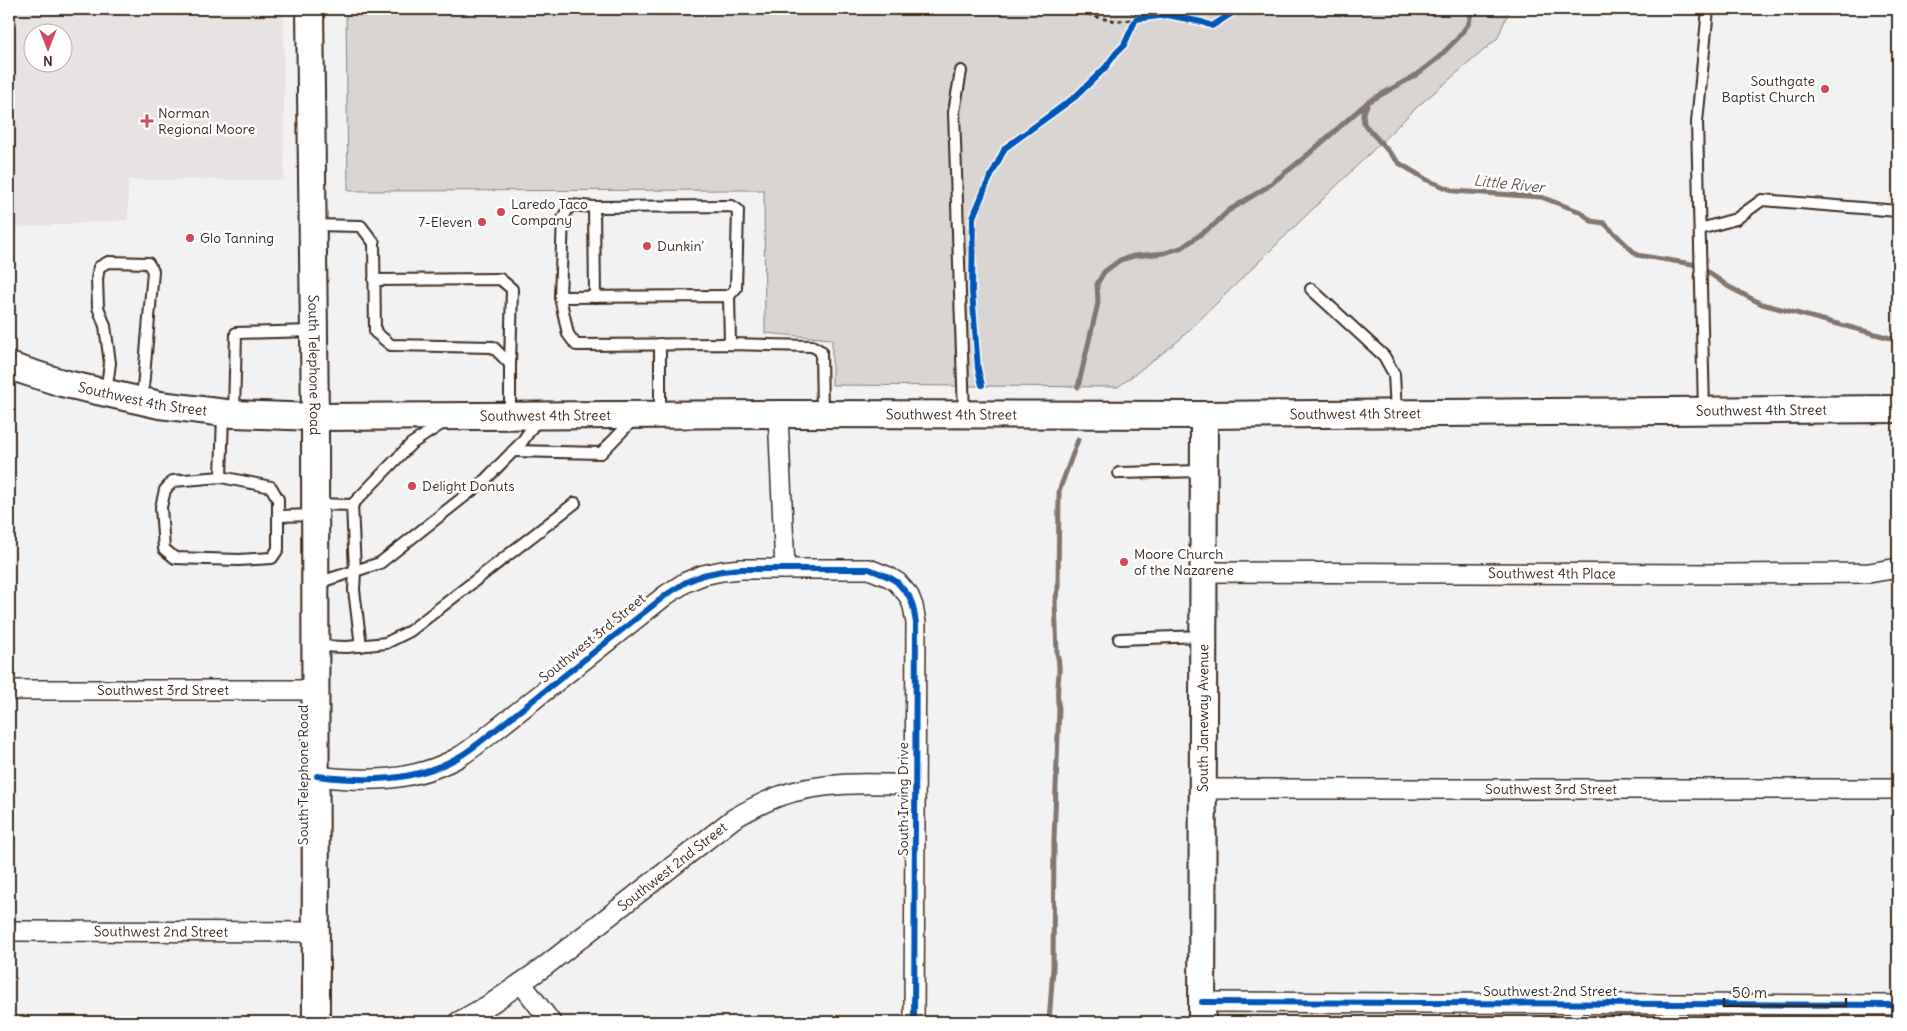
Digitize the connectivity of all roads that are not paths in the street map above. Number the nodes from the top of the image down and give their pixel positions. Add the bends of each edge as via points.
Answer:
1 (310, 9) edge
2 (1708, 9) edge
3 (961, 71) dead end
4 (594, 207) junction
5 (1898, 211) edge
6 (313, 225) junction
7 (1700, 228) junction
8 (374, 280) junction
9 (1310, 289) dead end
10 (729, 296) junction
11 (560, 297) junction
12 (595, 297) junction
13 (314, 331) junction
14 (660, 344) junction
15 (730, 344) junction
16 (510, 364) junction
17 (9, 366) edge
18 (1898, 367) edge
19 (1898, 382) edge
20 (106, 394) junction
21 (142, 401) junction
22 (1898, 410) edge
23 (1704, 411) junction
24 (1396, 413) junction
25 (229, 414) junction
26 (778, 414) junction
27 (822, 414) junction
28 (1204, 414) junction
29 (648, 415) junction
30 (964, 415) junction
31 (510, 416) junction
32 (540, 416) junction
33 (315, 417) junction
34 (451, 417) junction
35 (513, 451) junction
36 (1204, 471) junction
37 (1120, 473) dead end
38 (221, 477) junction
39 (575, 503) dead end
40 (352, 505) junction
41 (316, 510) junction
42 (278, 516) junction
43 (1898, 568) edge
44 (785, 569) junction
45 (355, 571) junction
46 (1204, 572) junction
47 (897, 582) joint
48 (316, 584) junction
49 (1204, 636) junction
50 (1119, 639) dead end
51 (316, 646) junction
52 (361, 646) junction
53 (9, 690) edge
54 (316, 690) junction
55 (316, 776) junction
56 (915, 785) junction
57 (1203, 789) junction
58 (1898, 789) edge
59 (9, 931) edge
60 (315, 932) junction
61 (521, 983) junction
62 (1898, 1005) edge
63 (1202, 1012) edge
64 (316, 1022) edge
65 (458, 1022) edge
66 (551, 1022) edge
67 (914, 1022) edge

1 - 6 main road, South Telephone Road
2 - 7 lane via 1697,122
3 - 30 lane via 954,112
4 - 10 lane via 732,206 738,210 736,288
4 - 11 lane via 570,205 563,218
4 - 12 lane
5 - 7 lane via 1762,200 1736,219
6 - 8 lane via 361,226 374,243
6 - 13 main road, South Telephone Road
7 - 23 lane
8 - 16 lane via 375,332 391,346 493,347
8 - 16 lane via 500,279 512,289
9 - 24 lane via 1384,356 1394,374
10 - 12 lane
10 - 15 lane
11 - 12 lane
11 - 14 lane via 568,334 576,345
13 - 25 lane via 236,333
13 - 33 main road, South Telephone Road
14 - 15 lane
14 - 29 lane
15 - 27 lane via 812,346 822,352
16 - 31 lane
17 - 20 main road, Southwest 4th Street
18 - 19 lane
20 - 21 main road, Southwest 4th Street
20 - 21 lane via 110,363 105,326 98,307 99,267 108,262 148,263 153,271
21 - 25 main road, Southwest 4th Street
22 - 23 main road, Southwest 4th Street
23 - 24 main road, Southwest 4th Street
24 - 28 main road, Southwest 4th Street
25 - 33 main road, Southwest 4th Street
25 - 38 lane
26 - 27 main road, Southwest 4th Street
26 - 29 main road, Southwest 4th Street
26 - 44 street
27 - 30 main road, Southwest 4th Street
28 - 30 main road, Southwest 4th Street
28 - 36 main road, South Janeway Avenue
29 - 32 main road, Southwest 4th Street
29 - 35 lane via 601,453
31 - 32 main road, Southwest 4th Street
31 - 34 main road, Southwest 4th Street
32 - 35 lane
33 - 34 main road, Southwest 4th Street
33 - 41 main road, South Telephone Road
34 - 40 lane via 411,444
35 - 45 lane via 484,481 380,563
36 - 37 lane
36 - 46 main road, South Janeway Avenue
38 - 42 lane via 271,487 278,499
38 - 42 lane via 173,481 164,490 161,507 164,549 175,558 272,558 278,549
39 - 52 lane via 410,631 386,643
40 - 41 lane
40 - 45 lane
41 - 42 lane
41 - 48 main road, South Telephone Road
43 - 46 street, Southwest 4th Place via 1868,573 1735,574
44 - 47 street, Southwest 3rd Street via 869,569
44 - 55 street, Southwest 3rd Street via 722,571 686,582 489,735 458,758 438,767 387,779 345,780
45 - 48 lane
45 - 52 lane via 354,590
46 - 49 main road, South Janeway Avenue
47 - 56 street, South Irving Drive via 909,596 916,623
48 - 51 main road, South Telephone Road
49 - 50 lane
49 - 57 main road, South Janeway Avenue
51 - 52 lane
51 - 54 main road, South Telephone Road
53 - 54 street, Southwest 3rd Street
54 - 55 main road, South Telephone Road
55 - 60 main road, South Telephone Road
56 - 61 street, Southwest 2nd Street via 828,786 793,792 759,804 732,819
56 - 67 street, South Irving Drive
57 - 58 street, Southwest 3rd Street
57 - 63 main road, South Janeway Avenue
59 - 60 street, Southwest 2nd Street
60 - 64 main road, South Telephone Road
61 - 65 street, Southwest 2nd Street via 492,1004
61 - 66 street
62 - 63 street, Southwest 2nd Street

